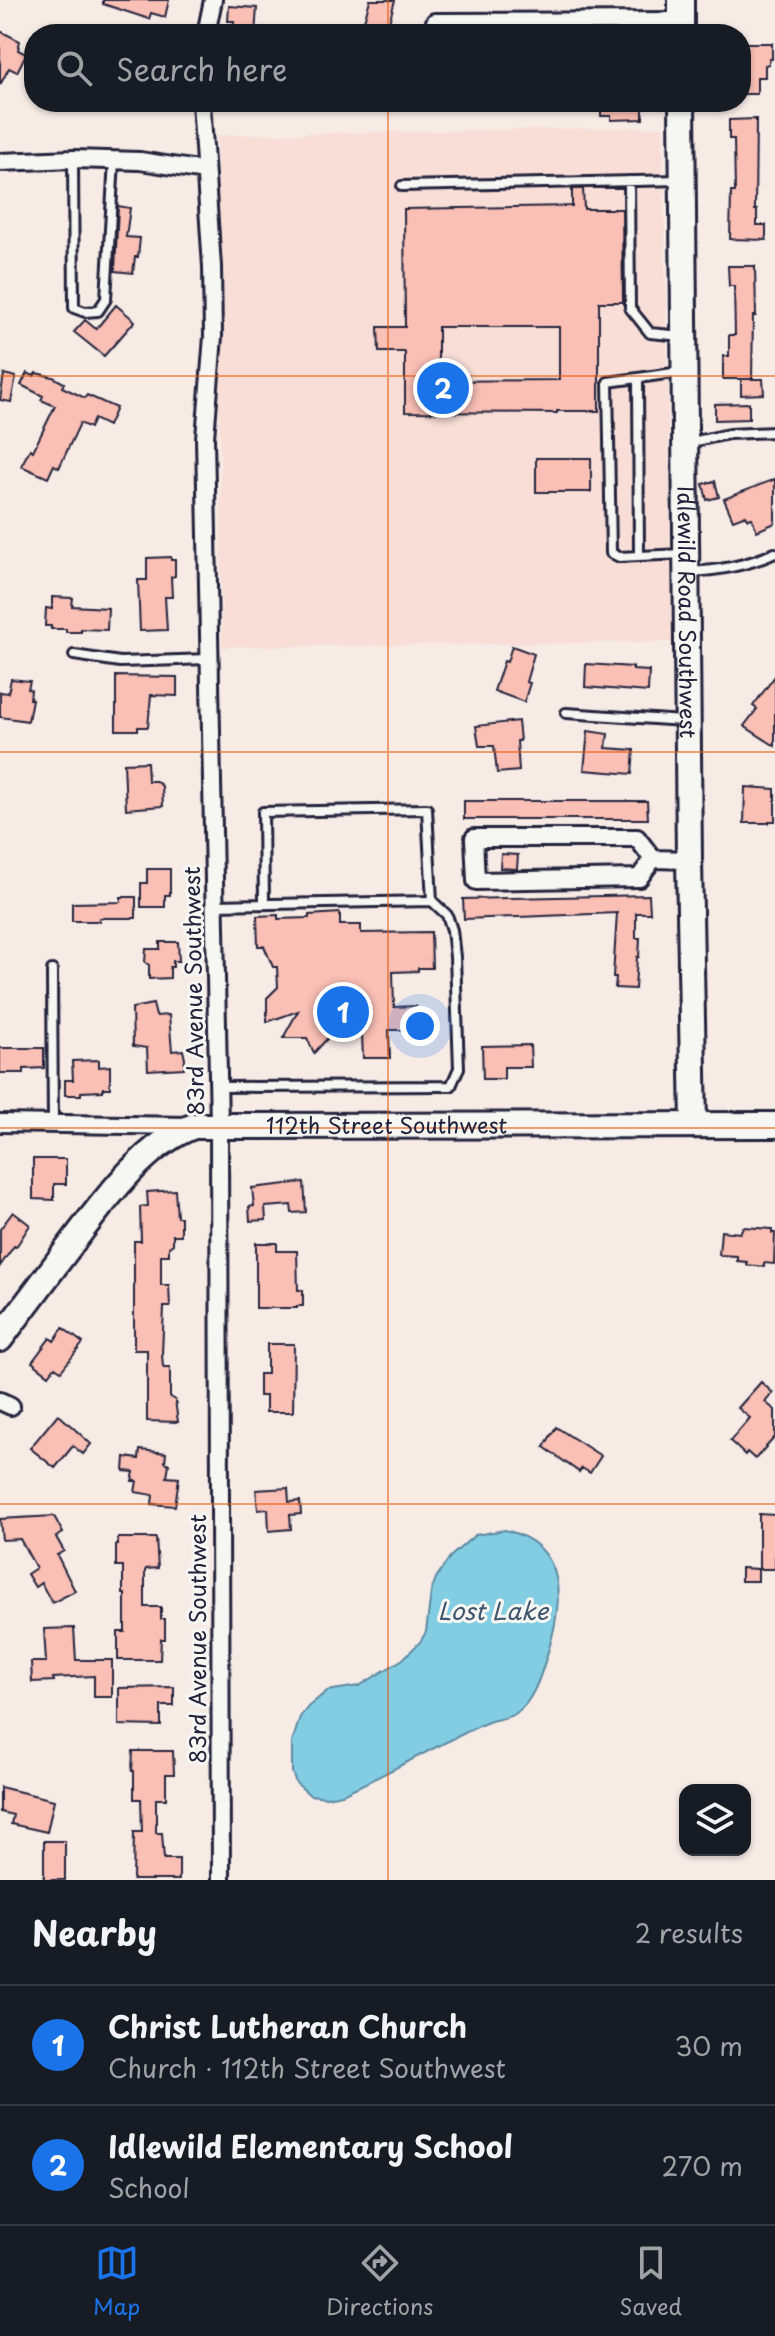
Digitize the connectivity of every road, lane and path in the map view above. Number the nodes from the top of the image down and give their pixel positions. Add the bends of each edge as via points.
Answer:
1 (213, 0) edge
2 (681, 18) edge
3 (435, 22) dead end
4 (208, 24) edge
5 (202, 112) edge
6 (682, 112) edge
7 (73, 159) junction
8 (114, 160) junction
9 (0, 162) edge
10 (205, 171) junction
11 (683, 180) junction
12 (629, 181) junction
13 (402, 186) dead end
14 (685, 336) junction
15 (685, 371) junction
16 (638, 378) junction
17 (775, 432) edge
18 (686, 443) junction
19 (775, 553) edge
20 (639, 556) junction
21 (687, 563) junction
22 (74, 655) dead end
23 (209, 659) junction
24 (566, 713) dead end
25 (688, 722) junction
26 (653, 859) junction
27 (689, 860) junction
28 (432, 901) junction
29 (264, 903) junction
30 (215, 905) junction
31 (52, 970) dead end
32 (218, 1087) junction
33 (0, 1123) edge
34 (53, 1124) junction
35 (219, 1124) junction
36 (694, 1124) junction
37 (775, 1125) edge
38 (194, 1126) junction
39 (0, 1339) edge
40 (221, 1880) edge

1 - 4 street
2 - 3 street
5 - 10 street, 83rd Avenue Southwest
6 - 11 street, Idlewild Road Southwest
7 - 8 street
7 - 8 lane via 74,308 85,312 98,311 106,299
7 - 9 street
8 - 10 street
10 - 23 street, 83rd Avenue Southwest via 213,322 205,438
11 - 12 lane
11 - 14 street, Idlewild Road Southwest
12 - 13 lane
12 - 14 lane via 630,308 650,333
14 - 15 street, Idlewild Road Southwest
15 - 16 lane
15 - 18 street, Idlewild Road Southwest
16 - 20 lane
16 - 20 lane via 608,382 611,553
17 - 18 lane
18 - 21 street, Idlewild Road Southwest
19 - 21 lane via 722,570
20 - 21 lane
21 - 25 street, Idlewild Road Southwest
22 - 23 lane via 120,662
23 - 30 street, 83rd Avenue Southwest
24 - 25 lane
25 - 27 street, Idlewild Road Southwest
26 - 26 street via 637,838 474,838 476,881 639,878
26 - 27 street
27 - 36 street, Idlewild Road Southwest
28 - 29 lane
28 - 29 lane via 427,809 415,809 263,812
28 - 32 lane via 447,915 453,943 459,1068 451,1086
29 - 30 lane
30 - 32 street, 83rd Avenue Southwest
31 - 34 lane
32 - 35 street, 83rd Avenue Southwest
33 - 34 street, 112th Street Southwest
34 - 38 street, 112th Street Southwest
35 - 36 street, 112th Street Southwest
35 - 38 street, 112th Street Southwest
35 - 40 street, 83rd Avenue Southwest
36 - 37 street, 112th Street Southwest
38 - 39 street via 129,1173

